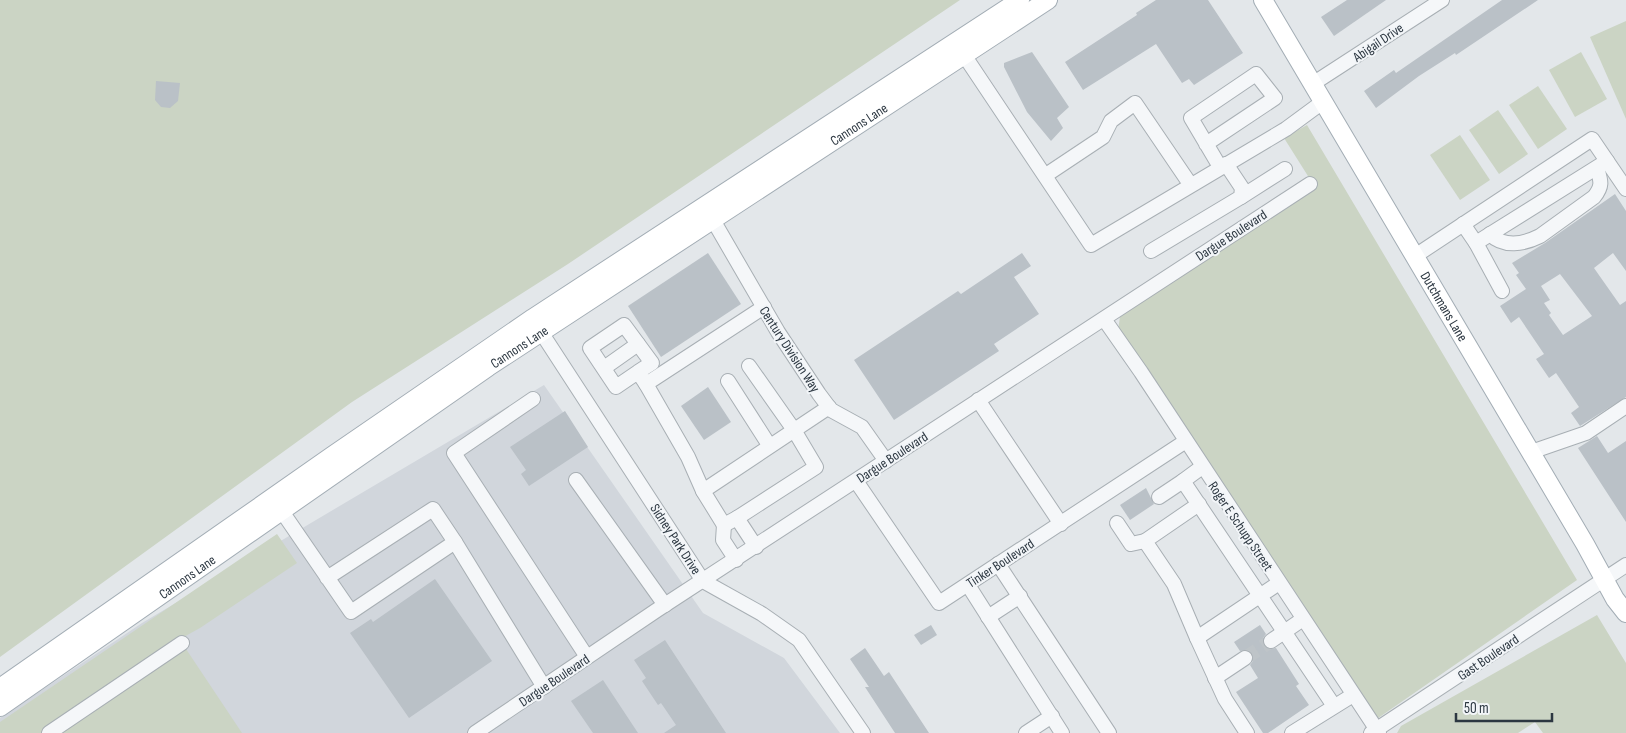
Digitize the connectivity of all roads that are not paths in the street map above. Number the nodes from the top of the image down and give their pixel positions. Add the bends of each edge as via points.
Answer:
1 (1020, 0) edge
2 (1048, 0) edge
3 (1263, 0) edge
4 (1442, 0) edge
5 (964, 55) junction
6 (1314, 84) junction
7 (1324, 101) junction
8 (1206, 144) junction
9 (1602, 164) junction
10 (1223, 165) junction
11 (1286, 169) dead end
12 (1046, 175) junction
13 (1190, 184) junction
14 (1310, 184) dead end
15 (1626, 189) edge
16 (1241, 198) junction
17 (708, 213) junction
18 (1463, 224) junction
19 (1490, 234) junction
20 (1476, 243) junction
21 (1151, 251) dead end
22 (1415, 256) junction
23 (1502, 291) dead end
24 (764, 307) junction
25 (1104, 319) junction
26 (537, 325) junction
27 (638, 344) junction
28 (749, 366) dead end
29 (604, 368) junction
30 (642, 378) junction
31 (728, 381) dead end
32 (534, 398) dead end
33 (978, 400) junction
34 (1626, 406) edge
35 (829, 407) junction
36 (794, 430) junction
37 (1186, 441) junction
38 (769, 445) junction
39 (1531, 452) junction
40 (886, 461) junction
41 (1202, 467) junction
42 (576, 480) dead end
43 (856, 480) junction
44 (1183, 481) junction
45 (703, 491) junction
46 (1160, 497) dead end
47 (277, 503) junction
48 (1199, 504) junction
49 (738, 518) junction
50 (1118, 523) dead end
51 (1061, 524) junction
52 (724, 526) junction
53 (1145, 541) junction
54 (455, 542) junction
55 (756, 547) junction
56 (736, 560) junction
57 (998, 564) junction
58 (1626, 565) edge
59 (327, 578) junction
60 (703, 580) junction
61 (1604, 580) junction
62 (1279, 583) junction
63 (968, 585) junction
64 (1020, 596) junction
65 (1261, 596) junction
66 (665, 605) junction
67 (1626, 613) edge
68 (988, 617) junction
69 (1303, 619) junction
70 (1285, 631) junction
71 (1197, 638) junction
72 (1270, 641) tunnel mouth
73 (182, 643) dead end
74 (587, 657) junction
75 (1245, 658) tunnel mouth
76 (1215, 678) junction
77 (544, 687) junction
78 (0, 688) edge
79 (1353, 695) junction
80 (1334, 706) junction
81 (0, 707) edge
82 (1052, 716) junction
83 (1375, 732) edge
84 (49, 733) edge
85 (475, 733) edge
86 (863, 733) edge
87 (1026, 733) edge
88 (1062, 733) edge
89 (1109, 733) edge
90 (1247, 733) edge
91 (1292, 733) edge

1 - 17 main road, Cannons Lane
2 - 5 main road, Cannons Lane
3 - 6 main road, Dutchmans Lane
4 - 6 street, Abigail Drive
5 - 12 street
5 - 17 main road, Cannons Lane
6 - 7 main road, Dutchmans Lane
7 - 10 street via 1286,129
7 - 22 main road, Dutchmans Lane
8 - 8 street via 1191,118 1256,74 1276,98
8 - 10 street
9 - 15 street
9 - 18 street via 1592,139
9 - 19 street
9 - 19 street via 1602,184 1594,197 1540,236 1505,243
10 - 13 street
10 - 16 street via 1242,188
11 - 16 street
12 - 13 street via 1091,245
12 - 13 street via 1103,137 1111,121 1135,103
14 - 25 street, Dargue Boulevard
16 - 21 street
17 - 24 street, Century Division Way
17 - 26 main road, Cannons Lane
18 - 20 street
18 - 22 street
19 - 20 street
20 - 23 street
22 - 39 main road, Dutchmans Lane
24 - 30 street
24 - 35 street, Century Division Way
25 - 33 street, Dargue Boulevard
25 - 37 street, Roger E Schupp Street
26 - 47 main road, Cannons Lane via 488,367
26 - 60 street, Sidney Park Drive
27 - 29 street
27 - 29 street via 624,325 590,348
27 - 30 street via 652,363
28 - 36 street
29 - 30 street via 616,387
30 - 45 street via 688,457
31 - 38 street
32 - 74 street via 454,453
33 - 40 street, Dargue Boulevard
33 - 51 street
34 - 39 street via 1586,434
35 - 36 street
35 - 40 street, Century Division Way via 862,427
36 - 38 street
36 - 49 street via 816,467
37 - 41 street, Roger E Schupp Street
37 - 51 street, Tinker Boulevard
38 - 45 street
39 - 61 main road, Dutchmans Lane
40 - 43 street, Dargue Boulevard
41 - 44 street
41 - 62 street, Roger E Schupp Street
42 - 66 street
43 - 55 street, Dargue Boulevard
43 - 63 street, Tinker Boulevard via 939,603
44 - 46 street
44 - 48 street
45 - 52 street
47 - 59 street
47 - 78 main road, Cannons Lane
47 - 81 main road, Cannons Lane
48 - 53 street
48 - 65 street
49 - 52 street
49 - 55 street
50 - 53 street via 1131,544
51 - 57 street, Tinker Boulevard
52 - 56 street via 723,540
53 - 71 street via 1174,584
54 - 59 street via 433,509
54 - 59 street via 351,612
54 - 77 street
55 - 56 street, Dargue Boulevard
56 - 60 street, Dargue Boulevard
57 - 63 street, Tinker Boulevard
57 - 64 street
58 - 61 street
60 - 66 street, Dargue Boulevard
60 - 86 street, Sidney Park Drive via 799,640
61 - 67 main road, Dutchmans Lane
61 - 83 street, Gast Boulevard
62 - 65 street
62 - 69 street, Roger E Schupp Street
63 - 68 street
64 - 68 street
64 - 89 street
65 - 70 street
65 - 71 street
66 - 74 street, Dargue Boulevard
68 - 82 street
69 - 70 street
69 - 79 street, Roger E Schupp Street
70 - 72 street
70 - 80 street
71 - 76 street
73 - 84 street
74 - 77 street, Dargue Boulevard
75 - 76 street
76 - 90 street
77 - 85 street, Dargue Boulevard
79 - 80 street
79 - 83 street, Roger E Schupp Street
80 - 91 street
82 - 87 street
82 - 88 street

